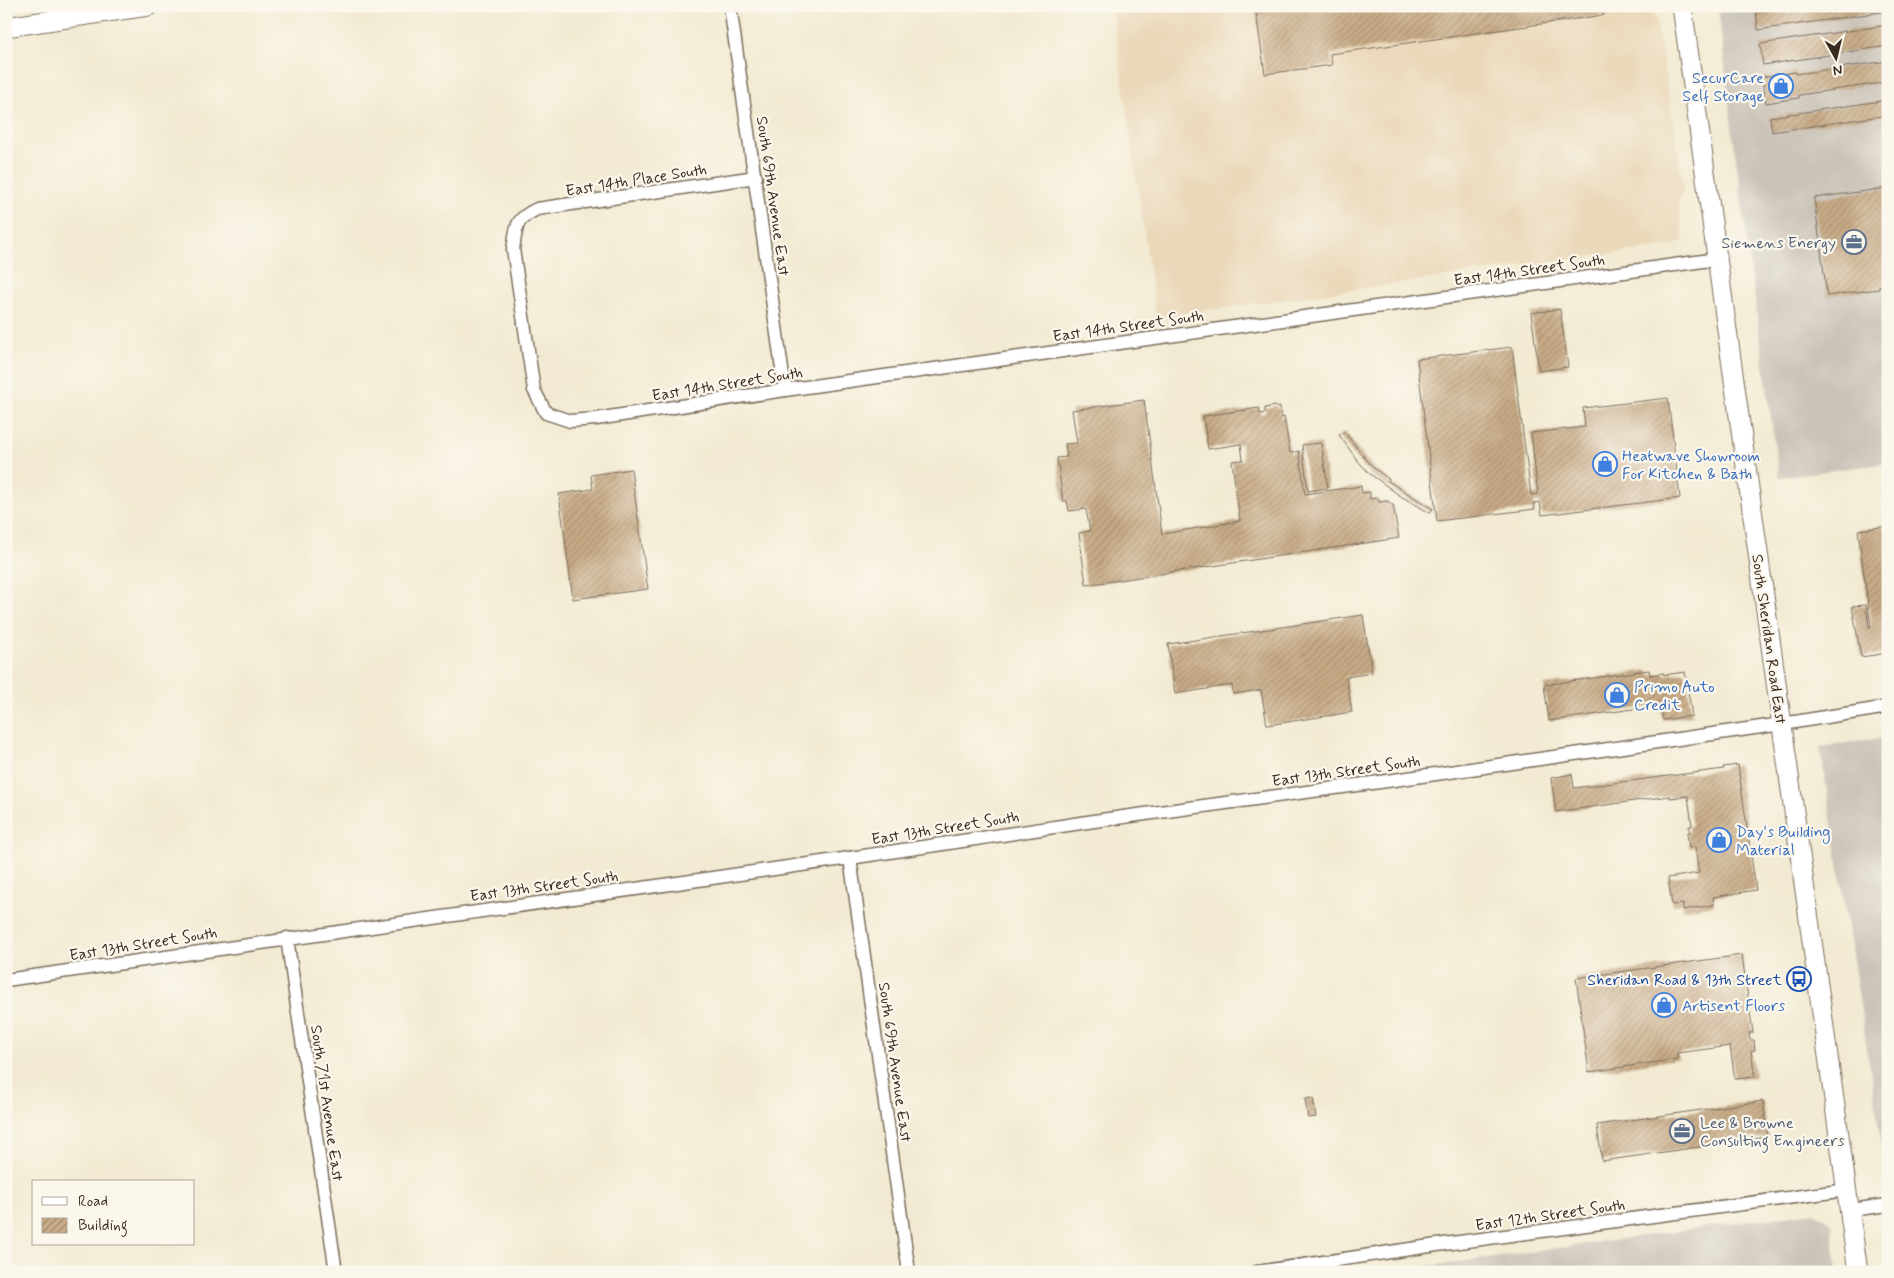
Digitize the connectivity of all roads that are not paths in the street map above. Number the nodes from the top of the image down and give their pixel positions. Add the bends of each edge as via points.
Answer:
1 (148, 6) edge
2 (730, 6) edge
3 (1682, 6) edge
4 (6, 27) edge
5 (756, 177) junction
6 (1717, 259) junction
7 (785, 390) junction
8 (546, 413) joint
9 (1888, 707) edge
10 (1782, 724) junction
11 (850, 858) junction
12 (287, 938) junction
13 (6, 980) edge
14 (1847, 1190) junction
15 (1888, 1205) edge
16 (1850, 1210) junction
17 (336, 1272) edge
18 (909, 1272) edge
19 (1257, 1272) edge
20 (1858, 1272) edge

1 - 4 main road
2 - 5 street, South 69th Avenue East
3 - 6 main road, South Sheridan Road East
5 - 7 street, South 69th Avenue East
5 - 8 street, East 14th Place South via 537,209 523,216 517,226 513,249 534,390
6 - 7 street, East 14th Street South
6 - 10 main road, South Sheridan Road East
7 - 8 street, East 14th Street South via 570,422
9 - 10 street, East 13th Street South
10 - 11 street, East 13th Street South
10 - 14 main road, South Sheridan Road East
11 - 12 street, East 13th Street South
11 - 18 street, South 69th Avenue East
12 - 13 street, East 13th Street South
12 - 17 street, South 71st Avenue East
14 - 16 main road, South Sheridan Road East
14 - 19 street, East 12th Street South
15 - 16 street
16 - 20 main road, South Sheridan Road East

